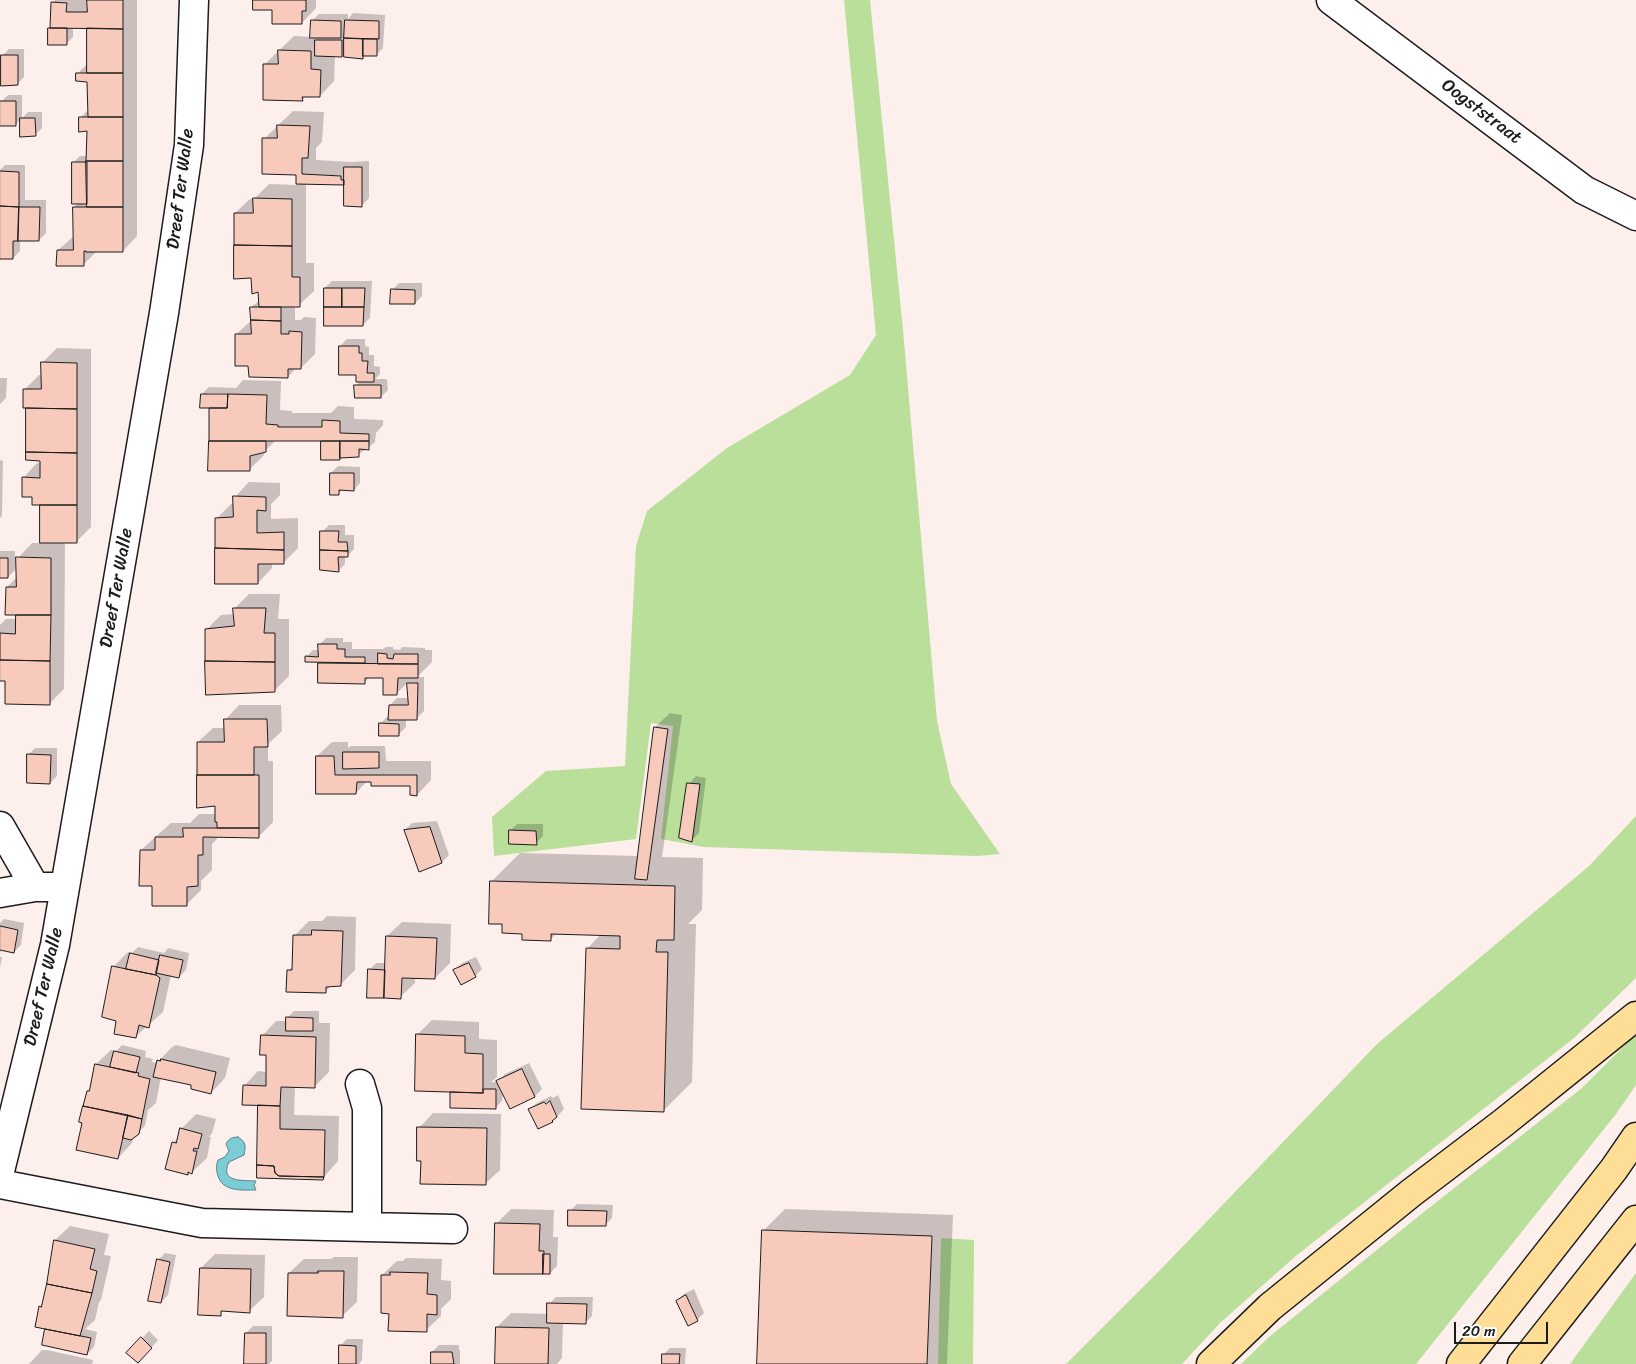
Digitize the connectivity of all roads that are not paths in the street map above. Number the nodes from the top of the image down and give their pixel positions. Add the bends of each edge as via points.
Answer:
1 (194, 0) edge
2 (1331, 0) edge
3 (1636, 216) edge
4 (0, 826) edge
5 (35, 887) junction
6 (66, 887) junction
7 (0, 893) edge
8 (1636, 1016) edge
9 (360, 1084) dead end
10 (1636, 1137) edge
11 (0, 1171) edge
12 (0, 1184) edge
13 (1636, 1220) edge
14 (367, 1227) junction
15 (452, 1229) dead end
16 (1211, 1364) edge
17 (1461, 1364) edge
18 (1522, 1364) edge

1 - 6 street, Dreef Ter Walle via 190,145
2 - 3 street, Oogststraat via 1584,190
4 - 5 street
5 - 6 street
5 - 7 street
6 - 11 street, Dreef Ter Walle
8 - 16 highway via 1278,1301
9 - 14 street via 367,1108
10 - 17 highway
12 - 14 street via 202,1223
13 - 18 highway
14 - 15 street

